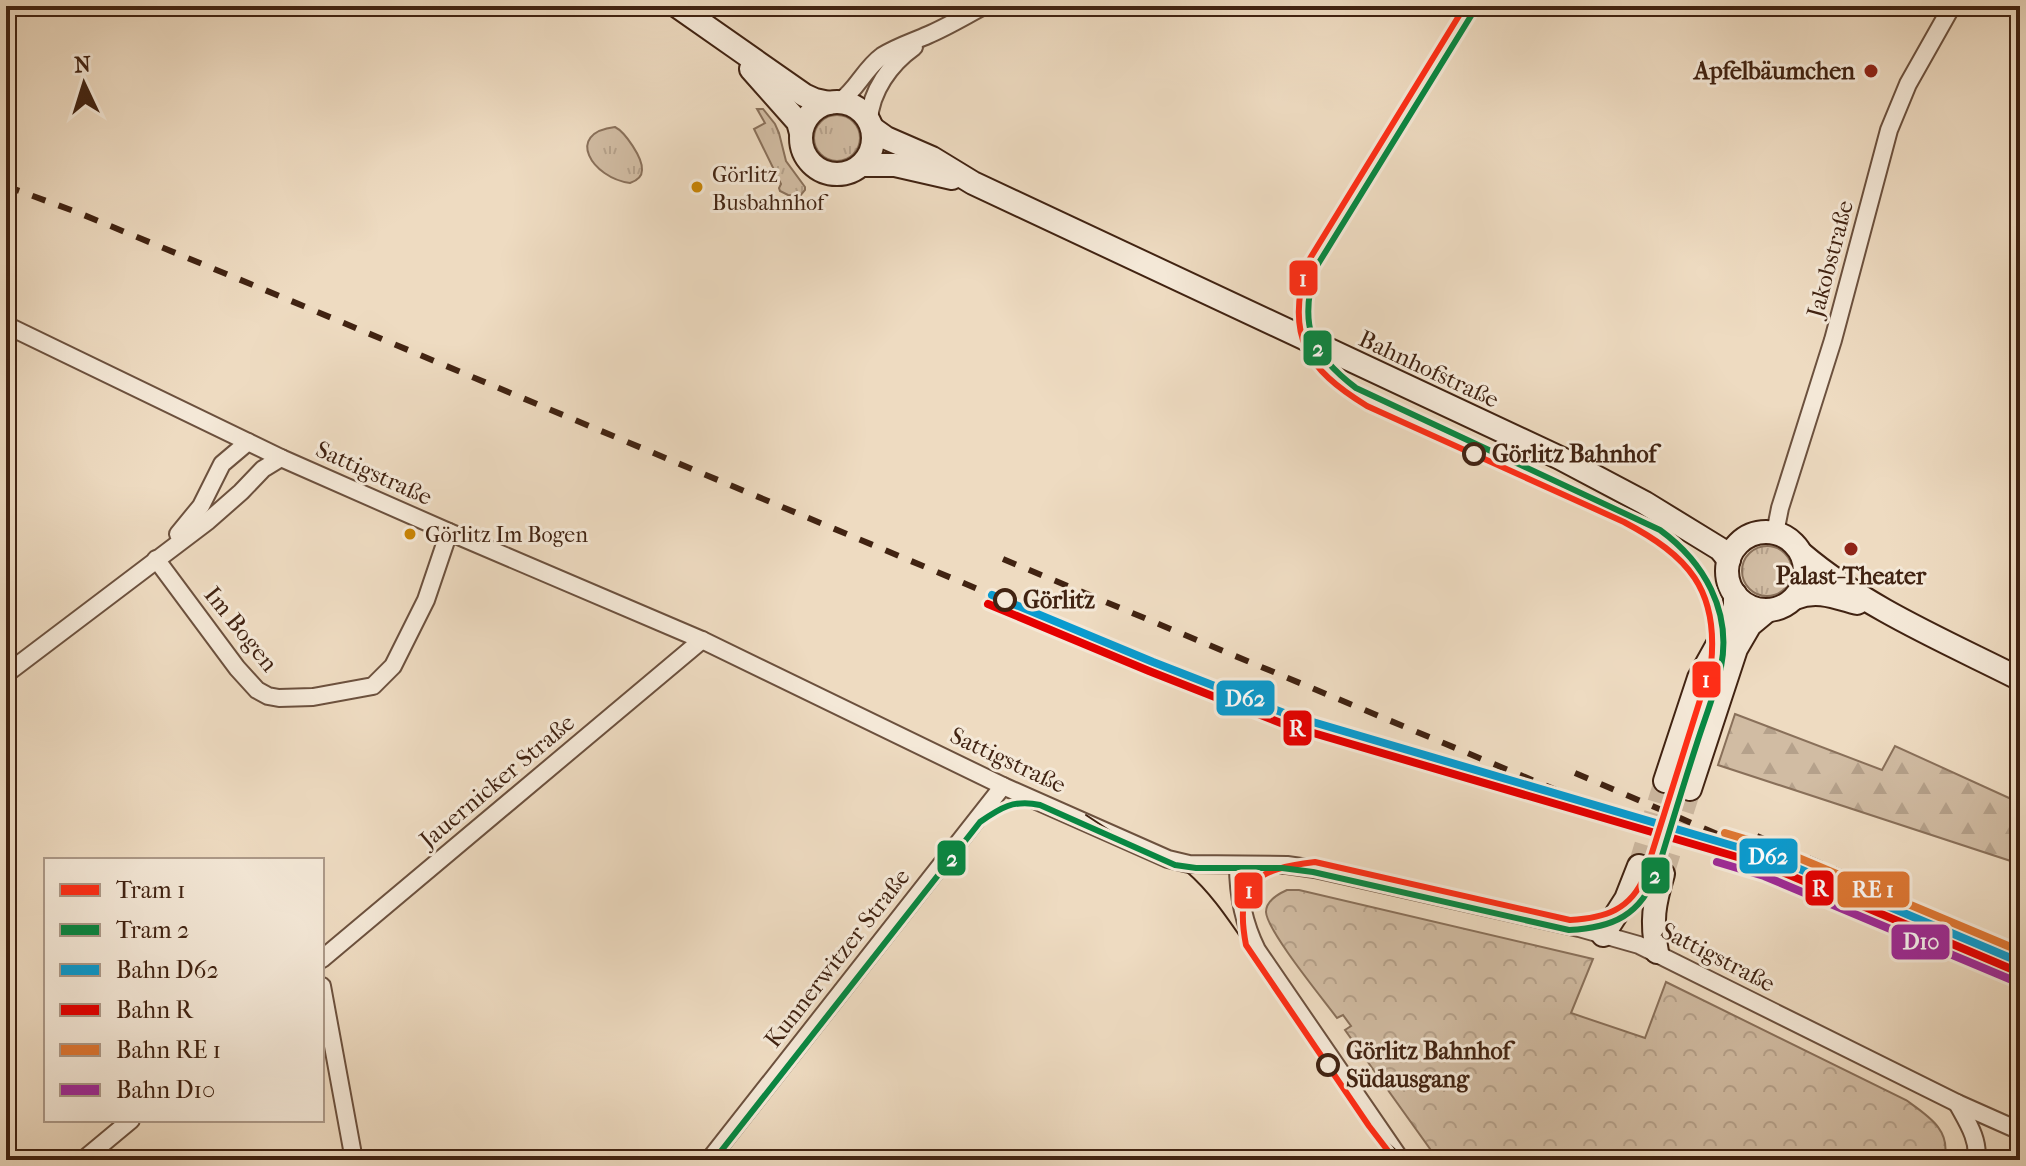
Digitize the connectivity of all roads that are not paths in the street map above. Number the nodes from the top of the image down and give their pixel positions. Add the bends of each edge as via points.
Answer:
1 (677, 6) edge
2 (984, 6) edge
3 (1952, 6) edge
4 (931, 34) junction
5 (727, 41) junction
6 (834, 102) junction
7 (870, 124) junction
8 (801, 133) junction
9 (862, 165) junction
10 (973, 183) junction
11 (6, 325) edge
12 (248, 442) junction
13 (281, 458) junction
14 (1645, 503) junction
15 (449, 532) junction
16 (1775, 533) junction
17 (1748, 537) junction
18 (1802, 554) junction
19 (156, 559) junction
20 (1729, 560) junction
21 (1735, 594) junction
22 (1795, 598) junction
23 (1768, 610) junction
24 (1893, 614) junction
25 (702, 640) junction
26 (6, 674) edge
27 (2020, 679) edge
28 (1665, 781) tunnel mouth
29 (1003, 786) junction
30 (1690, 789) tunnel mouth
31 (1238, 865) junction
32 (1639, 866) tunnel mouth
33 (1663, 874) tunnel mouth
34 (1603, 935) junction
35 (1657, 952) junction
36 (324, 957) edge
37 (324, 997) edge
38 (1957, 1103) junction
39 (129, 1122) edge
40 (2020, 1131) edge
41 (83, 1160) edge
42 (354, 1160) edge
43 (709, 1160) edge
44 (1401, 1160) edge
45 (1976, 1160) edge

1 - 5 main road, Bahnhofstraße
2 - 4 street
3 - 16 street, Jakobstraße via 1889,130
4 - 6 street via 881,57 847,96
4 - 7 street via 888,73 872,100
5 - 6 main road, Bahnhofstraße via 804,95
5 - 8 main road, Bahnhofstraße via 795,118
6 - 7 main road, Bahnhofstraße via 856,107
6 - 8 main road via 810,115
7 - 9 main road via 872,149
7 - 10 main road, Bahnhofstraße via 886,138 923,152
8 - 9 main road, Bahnhofstraße via 805,155 819,170 842,174
9 - 10 main road, Bahnhofstraße via 909,167
10 - 14 main road, Bahnhofstraße via 1560,458
11 - 12 street, Sattigstraße
12 - 13 street, Sattigstraße
12 - 19 street via 222,464 201,506
13 - 15 street, Sattigstraße
13 - 19 street
14 - 17 main road, Bahnhofstraße
14 - 20 main road, Bahnhofstraße via 1717,547
15 - 19 street, Im Bogen via 426,600 393,666 373,686 313,697 279,698 257,690
15 - 25 street, Sattigstraße
16 - 17 main road, Bahnhofstraße
16 - 18 main road
17 - 20 main road
18 - 22 main road via 1805,577
18 - 24 main road
19 - 26 street
20 - 21 main road via 1728,578
21 - 23 main road via 1753,608
21 - 28 main road via 1735,613 1699,678
22 - 23 main road
22 - 24 main road via 1829,594
23 - 30 main road via 1750,625 1736,649
24 - 27 main road
25 - 29 street, Sattigstraße
25 - 36 street, Jauernicker Straße
29 - 31 street, Sattigstraße via 1174,861
29 - 43 street, Kunnerwitzer Straße
31 - 34 street, Sattigstraße via 1315,869
31 - 44 street via 1241,905 1257,950
32 - 34 main road
33 - 35 main road via 1653,910
34 - 35 street, Sattigstraße
35 - 38 street, Sattigstraße
37 - 42 street
38 - 40 street, Sattigstraße
38 - 45 street via 1972,1131
39 - 41 street

